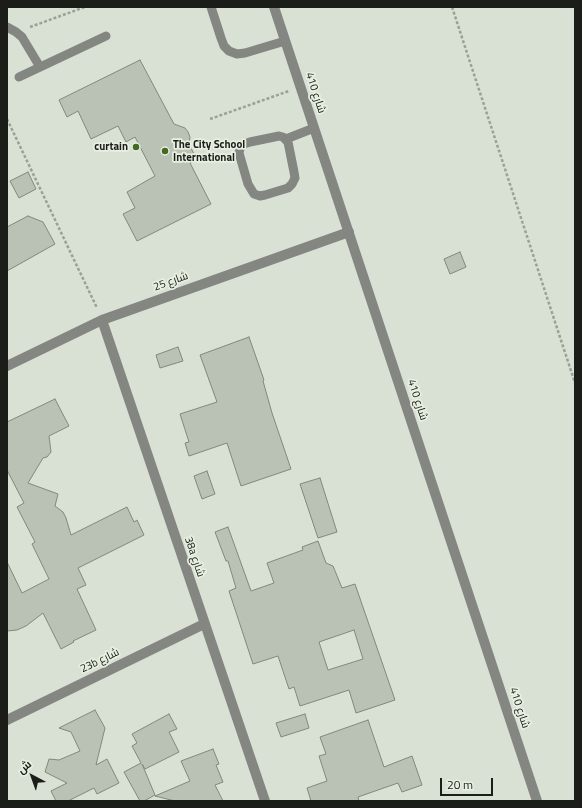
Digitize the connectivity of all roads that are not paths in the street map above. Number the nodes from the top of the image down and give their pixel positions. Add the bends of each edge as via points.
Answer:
1 (211, 7) edge
2 (274, 7) edge
3 (7, 27) edge
4 (106, 36) dead end
5 (285, 41) junction
6 (40, 67) junction
7 (19, 76) dead end
8 (314, 128) junction
9 (286, 139) junction
10 (349, 232) junction
11 (102, 320) junction
12 (7, 366) edge
13 (204, 624) junction
14 (7, 720) edge
15 (265, 801) edge
16 (537, 801) edge

1 - 5 lane via 224,46 229,51 245,53
2 - 5 street, شارع 410
3 - 6 lane via 26,43
4 - 6 lane
5 - 8 street, شارع 410
6 - 7 lane
8 - 9 lane
8 - 10 street, شارع 410
9 - 9 lane via 279,136 250,142 240,148 242,165 254,194 265,195 288,188 292,184 295,178
10 - 11 street, شارع 25
10 - 16 street, شارع 410
11 - 12 street, شارع 25
11 - 13 street, 38a شارع
13 - 14 street, 23b شارع
13 - 15 street, 38a شارع

